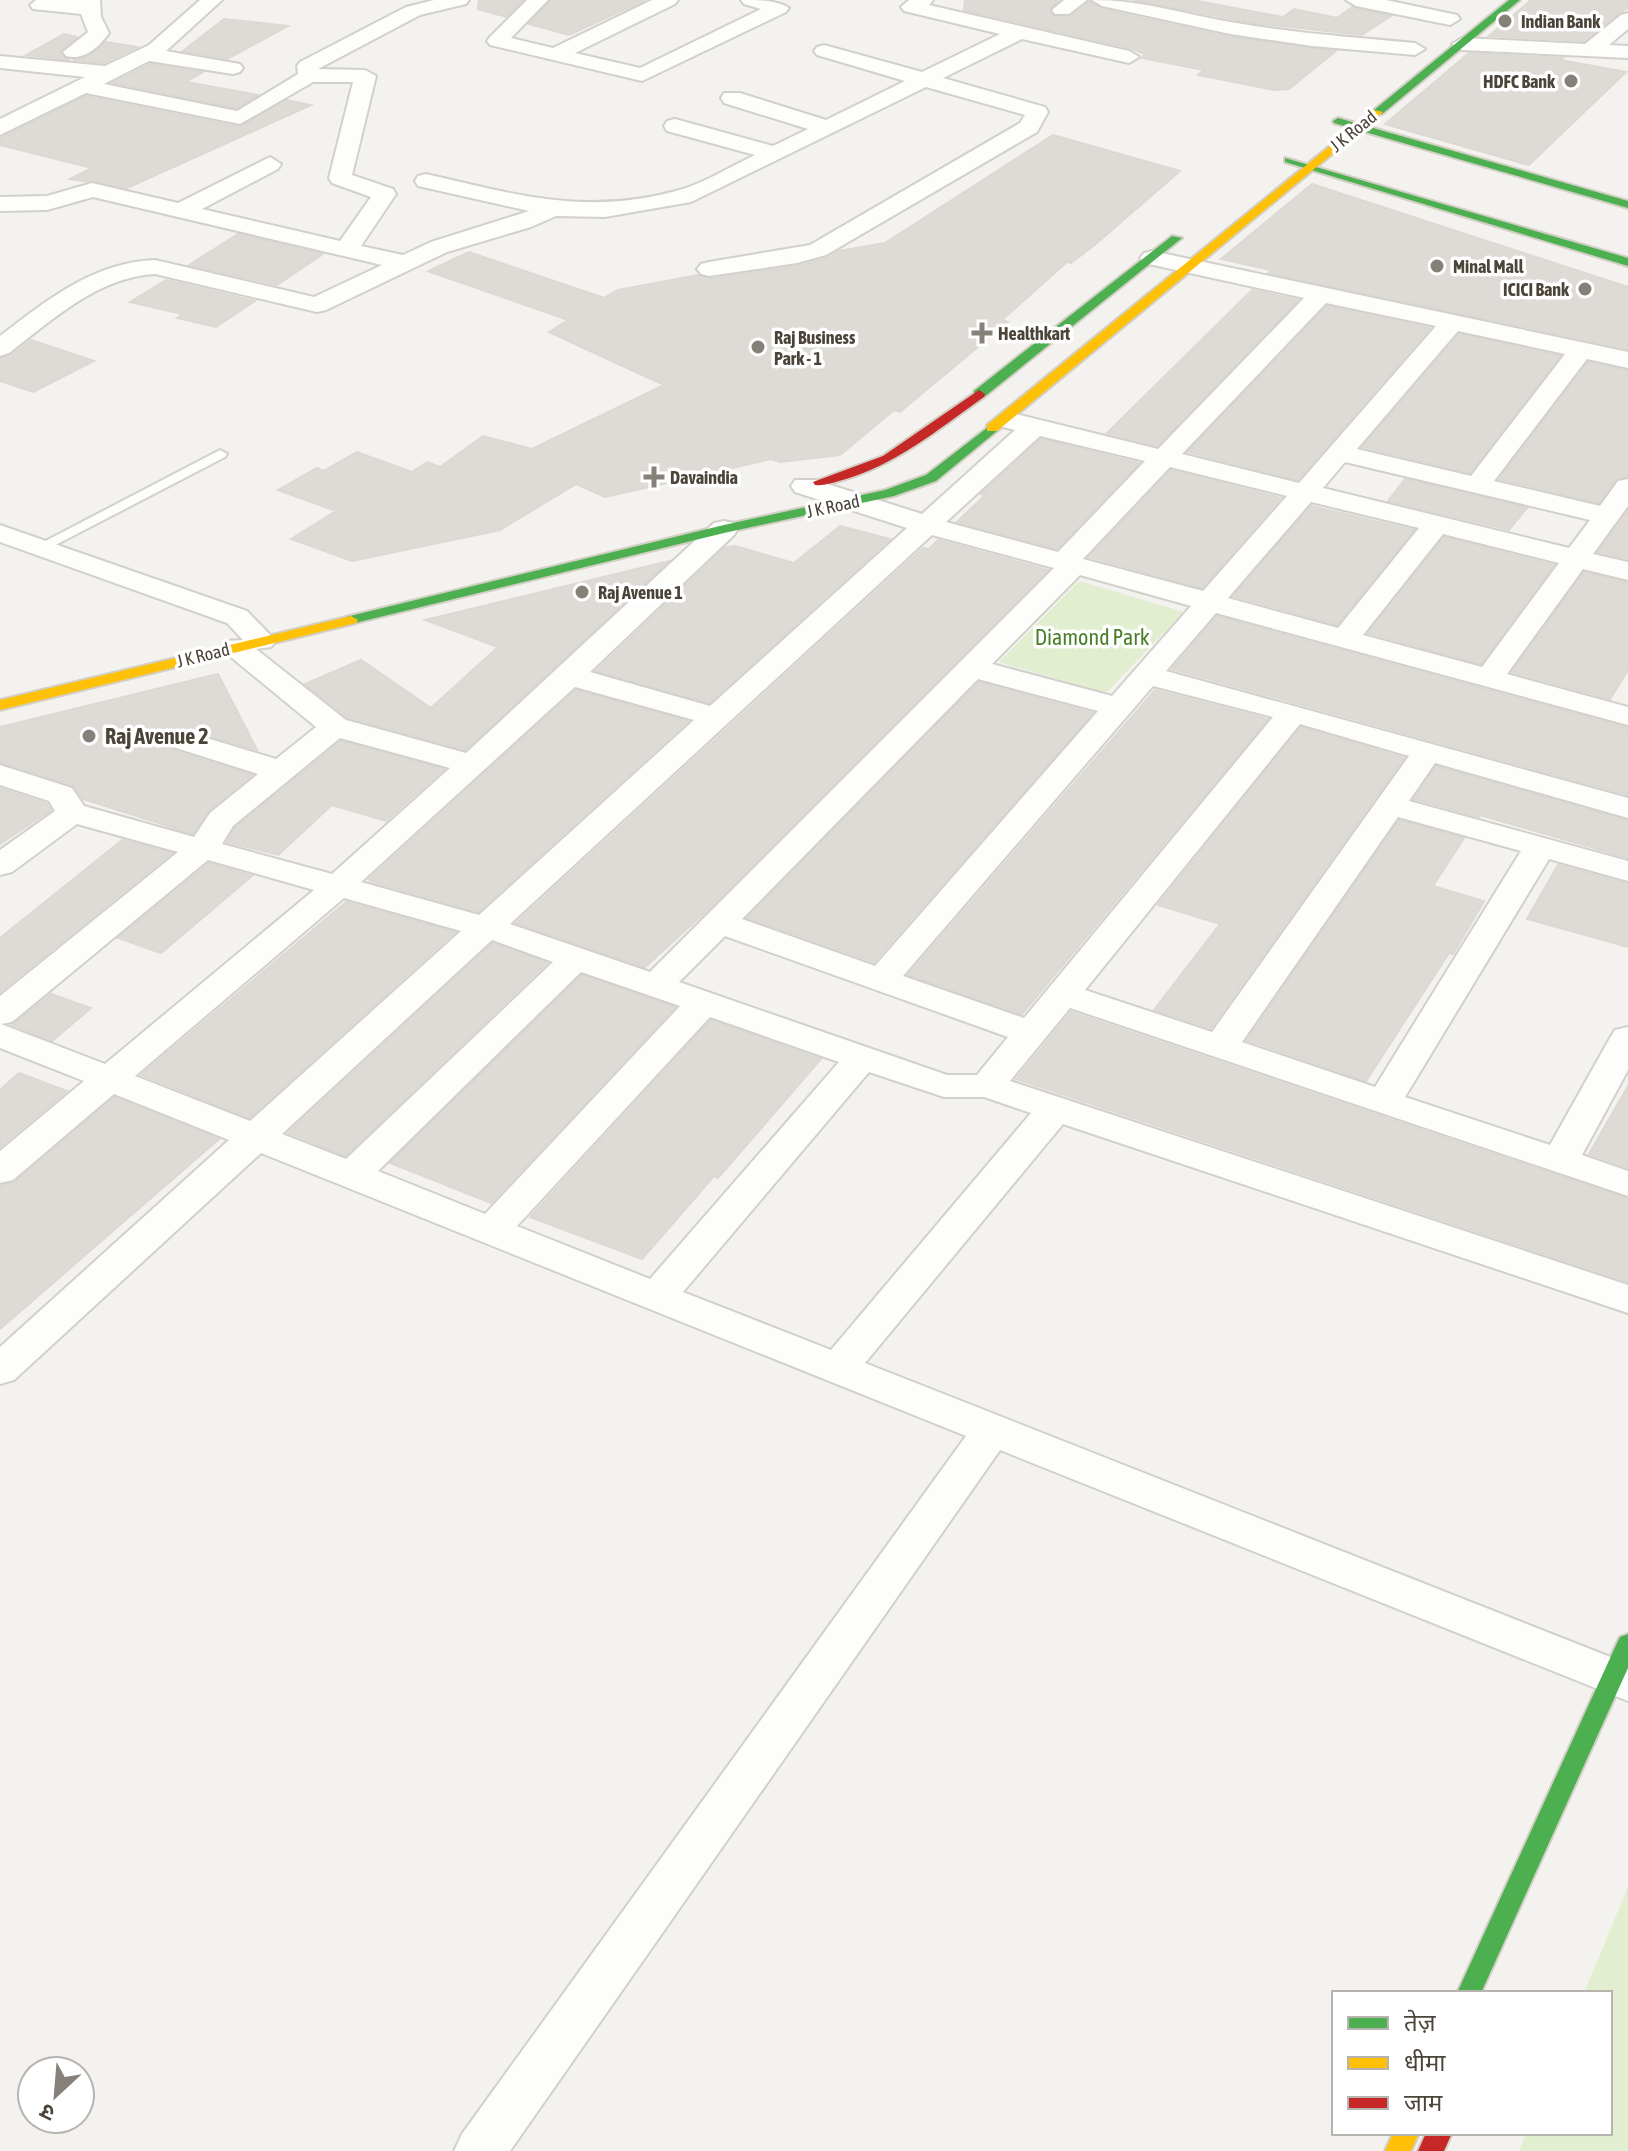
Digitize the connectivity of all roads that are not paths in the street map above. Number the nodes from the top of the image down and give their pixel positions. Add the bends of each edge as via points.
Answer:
1 (212, 0) edge
2 (459, 0) edge
3 (548, 0) edge
4 (668, 0) edge
5 (751, 0) edge
6 (923, 0) edge
7 (1102, 0) edge
8 (1356, 0) edge
9 (1515, 0) edge
10 (90, 4) edge
11 (533, 4) edge
12 (40, 5) dead end
13 (1456, 14) joint
14 (1628, 19) edge
15 (1019, 32) junction
16 (1462, 44) junction
17 (1529, 47) junction
18 (1415, 49) junction
19 (1590, 50) junction
20 (824, 51) dead end
21 (73, 52) dead end
22 (1628, 52) edge
23 (146, 54) junction
24 (555, 55) junction
25 (1129, 57) dead end
26 (1628, 59) edge
27 (0, 62) edge
28 (233, 68) dead end
29 (1390, 69) dead end
30 (108, 73) junction
31 (309, 76) junction
32 (923, 80) junction
33 (83, 86) junction
34 (732, 98) dead end
35 (1328, 118) dead end
36 (675, 126) dead end
37 (1358, 127) junction
38 (0, 128) edge
39 (828, 128) junction
40 (775, 154) junction
41 (1279, 157) dead end
42 (270, 164) dead end
43 (1309, 166) junction
44 (426, 181) dead end
45 (0, 204) edge
46 (1628, 205) edge
47 (552, 209) junction
48 (182, 210) junction
49 (1195, 223) dead end
50 (347, 248) junction
51 (1152, 258) junction
52 (1628, 262) edge
53 (405, 263) junction
54 (1189, 265) junction
55 (709, 269) dead end
56 (1321, 294) junction
57 (1453, 322) junction
58 (0, 348) edge
59 (1581, 350) junction
60 (1628, 360) edge
61 (1021, 423) junction
62 (1339, 453) junction
63 (220, 454) dead end
64 (1164, 457) junction
65 (879, 463) junction
66 (917, 483) junction
67 (1477, 486) junction
68 (1628, 487) edge
69 (798, 488) joint
70 (1306, 492) junction
71 (850, 502) junction
72 (1607, 516) junction
73 (1437, 524) junction
74 (927, 525) junction
75 (724, 529) junction
76 (0, 533) edge
77 (39, 548) junction
78 (1576, 558) junction
79 (1069, 563) junction
80 (1628, 571) edge
81 (1210, 602) junction
82 (208, 625) dead end
83 (247, 630) junction
84 (1344, 639) junction
85 (972, 668) junction
86 (1146, 675) junction
87 (569, 676) junction
88 (1489, 678) junction
89 (0, 705) edge
90 (1119, 707) junction
91 (1624, 709) edge
92 (1293, 713) junction
93 (717, 717) junction
94 (335, 727) junction
95 (184, 740) dead end
96 (1428, 751) junction
97 (471, 764) junction
98 (282, 771) junction
99 (0, 774) edge
100 (1389, 805) junction
101 (1628, 808) edge
102 (72, 813) junction
103 (1541, 845) junction
104 (203, 848) junction
105 (0, 865) edge
106 (1628, 871) edge
107 (337, 887) junction
108 (719, 922) junction
109 (486, 927) junction
110 (577, 957) junction
111 (880, 981) junction
112 (657, 985) junction
113 (1063, 994) junction
114 (704, 1002) junction
115 (0, 1014) edge
116 (1031, 1033) junction
117 (0, 1035) edge
118 (1628, 1038) edge
119 (1220, 1047) junction
120 (863, 1057) junction
121 (109, 1080) junction
122 (987, 1086) junction
123 (1384, 1102) junction
124 (1055, 1109) junction
125 (255, 1138) junction
126 (1560, 1161) junction
127 (0, 1171) edge
128 (351, 1176) junction
129 (1628, 1184) edge
130 (491, 1231) junction
131 (657, 1296) junction
132 (1628, 1299) edge
133 (838, 1368) junction
134 (0, 1370) edge
135 (993, 1429) junction
136 (1628, 1643) edge
137 (1620, 1681) edge
138 (1470, 1991) edge
139 (480, 2151) edge

1 - 23 street
2 - 31 street via 413,11 307,66
3 - 11 street
4 - 24 street
5 - 24 street via 779,8 642,75
6 - 15 street via 911,7
7 - 18 street via 1230,28
8 - 13 street
9 - 16 main road, J K Road
10 - 12 street
10 - 21 street via 99,33
11 - 24 street via 497,41
13 - 18 main road
14 - 19 street
15 - 25 street
15 - 32 street
16 - 17 street
16 - 37 main road, J K Road
17 - 19 street
17 - 26 street
18 - 29 main road
19 - 22 street
20 - 32 street
23 - 28 street
23 - 30 street
27 - 30 street
30 - 33 street
31 - 33 street via 240,118
31 - 50 street via 365,76 340,178 385,194
32 - 39 street
32 - 55 street via 1037,112 1029,127 818,250
33 - 38 street
34 - 39 street
35 - 37 main road
36 - 40 street
37 - 43 main road, J K Road
37 - 46 main road
39 - 40 street
40 - 47 street via 683,197 605,210
41 - 43 main road
42 - 48 street
43 - 52 main road
43 - 54 main road, J K Road
44 - 47 street
45 - 48 street via 55,204 92,190
47 - 53 street
48 - 50 street
49 - 51 main road, J K Road
50 - 53 street
51 - 54 street
51 - 65 main road, J K Road via 963,407
53 - 58 street via 317,305 139,265 121,269 59,305
54 - 56 street
54 - 61 main road, J K Road
56 - 57 street
56 - 64 street
57 - 59 street
57 - 62 street
59 - 60 street
59 - 67 street
61 - 64 street
61 - 66 main road, J K Road
61 - 74 street
62 - 67 street
62 - 70 street
63 - 77 lane
64 - 70 street
64 - 79 street
65 - 66 main road
65 - 69 main road, J K Road
66 - 71 main road, J K Road
67 - 72 street
68 - 72 street
69 - 71 street
70 - 73 street
70 - 81 street
71 - 74 street
71 - 75 main road, J K Road
72 - 78 street
73 - 78 street
73 - 84 street
74 - 79 street
74 - 93 street
75 - 83 main road, J K Road
75 - 87 street
76 - 77 street
77 - 83 street
78 - 80 street
78 - 88 street
79 - 81 street
79 - 85 street
81 - 84 street
81 - 86 street
82 - 83 main road, J K Road
83 - 89 main road, J K Road
83 - 94 street
84 - 88 street
85 - 90 street
85 - 108 street
86 - 90 street
86 - 92 street
87 - 93 street
87 - 97 street
88 - 91 street
90 - 111 street
92 - 96 street
92 - 113 street
93 - 109 street
94 - 97 street
94 - 98 street
95 - 98 street
96 - 100 street
96 - 101 street
97 - 107 street
98 - 104 street via 221,820
99 - 102 street via 61,795
100 - 103 street
100 - 119 street
102 - 104 street
102 - 105 street
103 - 106 street
103 - 123 street
104 - 107 street
104 - 115 street
107 - 109 street
107 - 121 street
108 - 111 street
108 - 112 street
109 - 110 street
109 - 125 street
110 - 112 street
110 - 128 street
111 - 116 street
112 - 114 street
113 - 116 street
113 - 119 street
114 - 120 street
114 - 130 street
116 - 122 street
117 - 121 street
118 - 126 street
119 - 123 street
120 - 122 street via 944,1086
120 - 131 street
121 - 125 street
121 - 127 street
122 - 124 street
123 - 126 street
124 - 132 street
124 - 133 street
125 - 128 street
125 - 134 street
126 - 129 street
128 - 130 street
130 - 131 street
131 - 133 street
133 - 135 street
135 - 137 street
135 - 139 street
136 - 137 main road
137 - 138 main road

